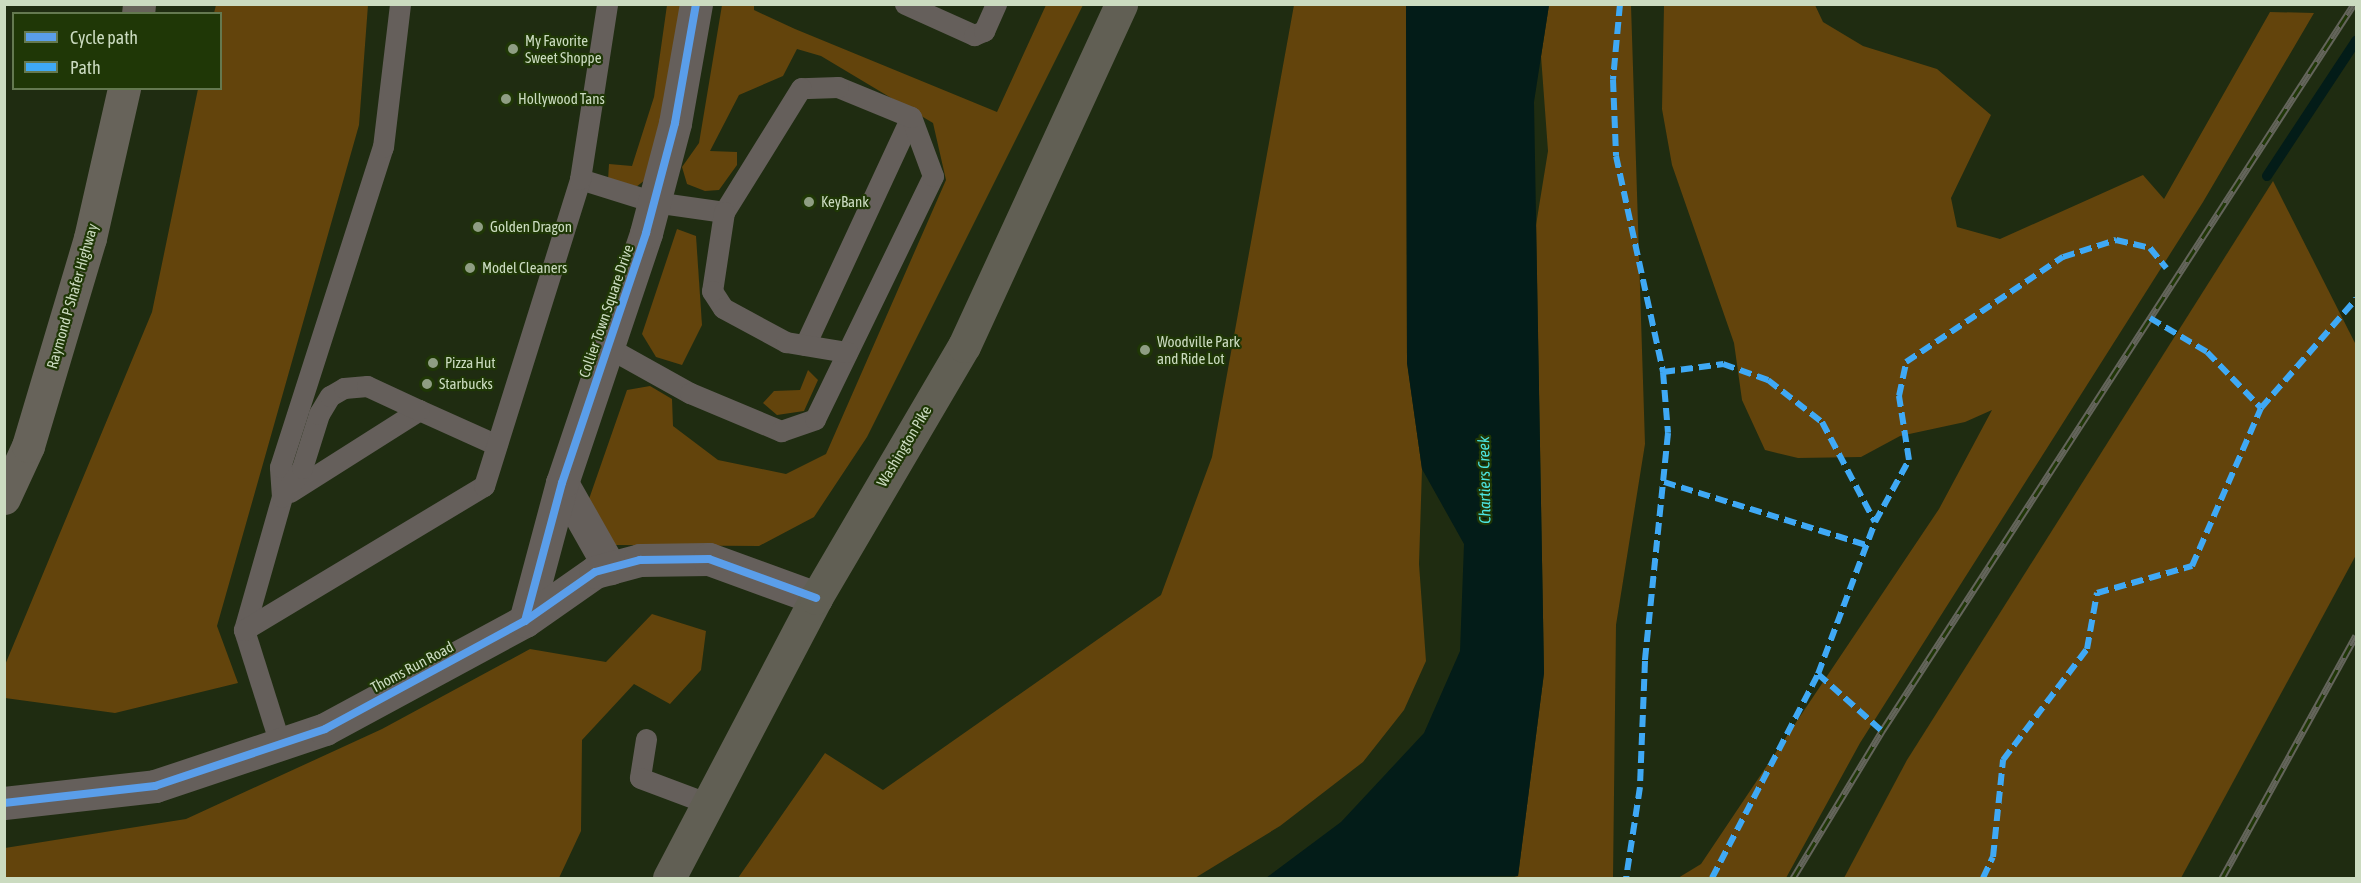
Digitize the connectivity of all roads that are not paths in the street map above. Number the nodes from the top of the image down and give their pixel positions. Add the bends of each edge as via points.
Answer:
1 (400, 4) edge
2 (607, 4) edge
3 (696, 4) edge
4 (905, 4) edge
5 (996, 4) edge
6 (1122, 4) edge
7 (124, 90) edge
8 (911, 117) junction
9 (580, 179) junction
10 (654, 202) junction
11 (724, 212) junction
12 (805, 345) junction
13 (609, 348) junction
14 (847, 352) junction
15 (419, 410) junction
16 (496, 446) junction
17 (562, 483) junction
18 (4, 498) edge
19 (282, 498) junction
20 (610, 568) junction
21 (816, 598) junction
22 (525, 621) junction
23 (244, 630) junction
24 (646, 739) dead end
25 (280, 744) junction
26 (4, 803) edge
27 (709, 804) junction
28 (669, 879) edge

1 - 19 lane via 383,147 280,466
2 - 9 lane
3 - 10 street, Collier Town Square Drive
4 - 5 lane via 974,35 984,31
6 - 21 main road, Washington Pike via 963,346
7 - 18 highway, Raymond P Shafer Highway via 90,238 28,446
8 - 11 lane via 838,87 801,88
8 - 12 lane
8 - 14 lane via 933,176
9 - 10 lane
9 - 16 lane
10 - 11 lane
10 - 13 street, Collier Town Square Drive
11 - 12 lane via 712,291 723,308 786,342
12 - 14 lane
13 - 14 lane via 690,393 781,431 815,419
13 - 17 street, Collier Town Square Drive
15 - 16 lane
15 - 19 lane
15 - 19 lane via 367,386 344,388 330,396 319,414 302,468
16 - 23 lane via 484,486
17 - 20 street
17 - 22 street, Collier Town Square Drive
19 - 23 lane
20 - 21 street, Thoms Run Road via 640,560 709,559
20 - 22 street, Thoms Run Road
21 - 27 main road, Washington Pike
22 - 25 street, Thoms Run Road via 325,729
23 - 25 lane
24 - 27 lane via 640,778
25 - 26 street, Thoms Run Road via 155,786
27 - 28 main road, Washington Pike

